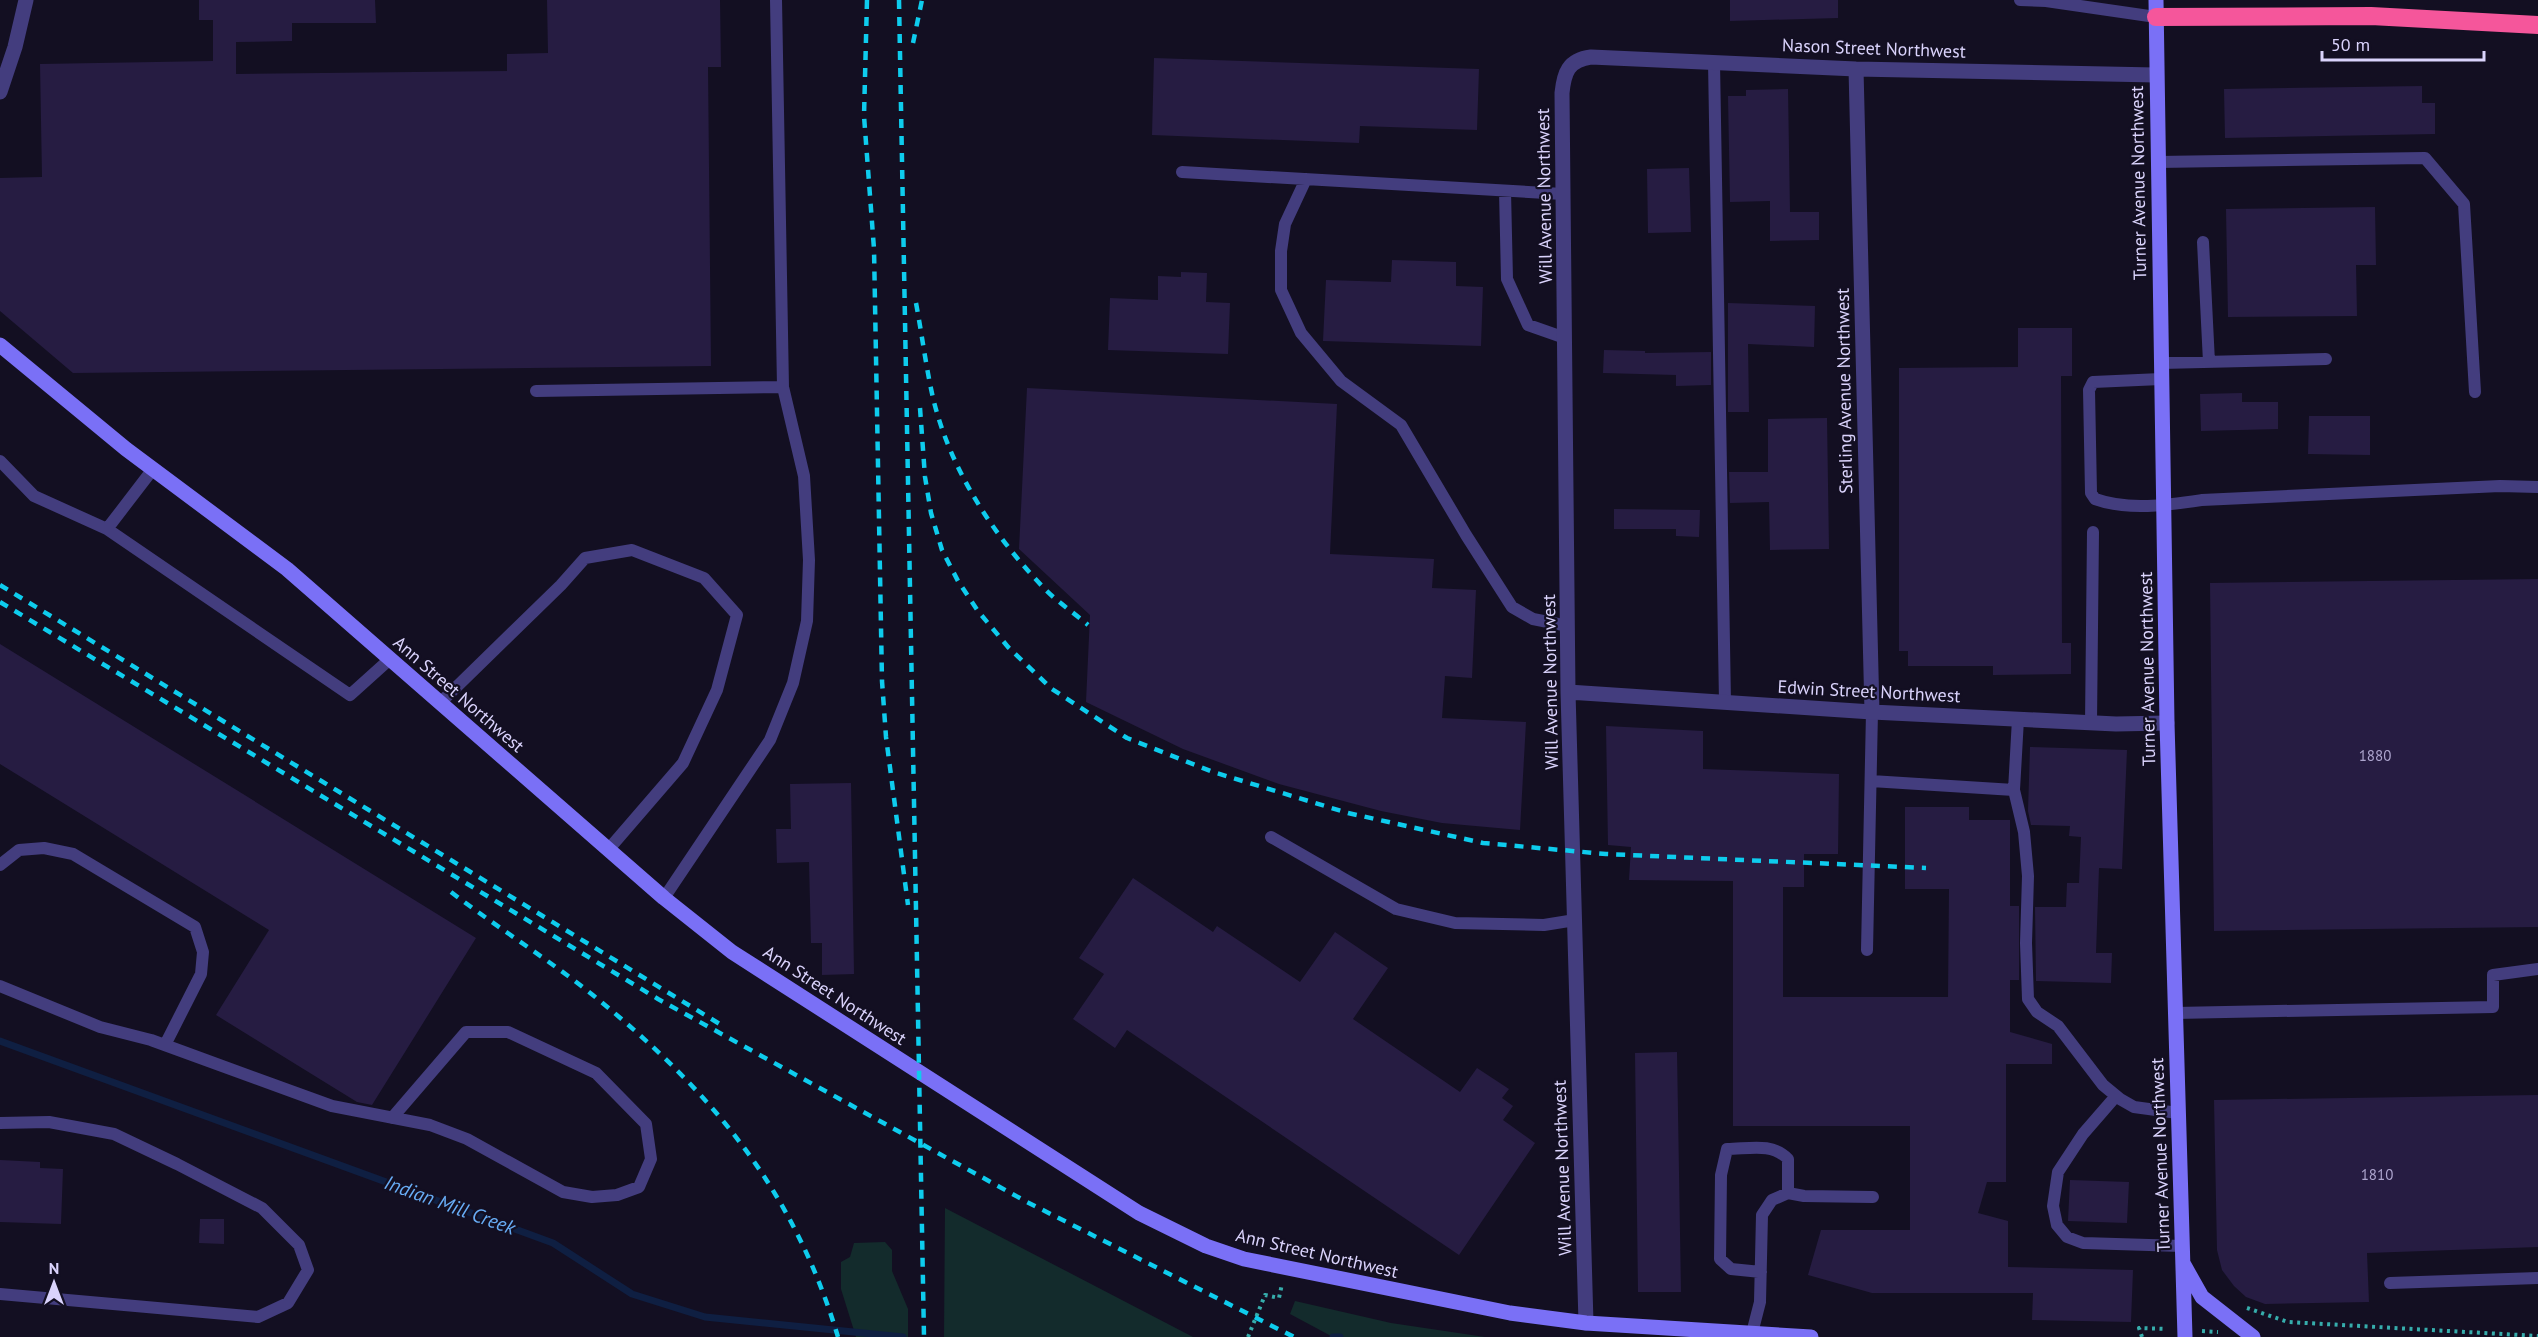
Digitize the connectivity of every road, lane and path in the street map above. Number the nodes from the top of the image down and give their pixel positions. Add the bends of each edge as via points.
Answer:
1 (26, 0) edge
2 (776, 0) edge
3 (2020, 0) edge
4 (2156, 8) edge
5 (2538, 25) edge
6 (1591, 57) joint
7 (1714, 62) junction
8 (1856, 69) junction
9 (2156, 75) junction
10 (0, 92) edge
11 (2158, 162) junction
12 (1182, 172) dead end
13 (1306, 179) junction
14 (1505, 191) junction
15 (1563, 194) junction
16 (2203, 242) dead end
17 (1565, 338) junction
18 (0, 345) edge
19 (2326, 359) dead end
20 (2209, 362) junction
21 (2161, 363) junction
22 (2162, 380) junction
23 (783, 387) junction
24 (536, 391) dead end
25 (2475, 392) dead end
26 (0, 461) edge
27 (153, 469) junction
28 (2538, 487) edge
29 (2164, 505) junction
30 (107, 529) junction
31 (2093, 532) dead end
32 (1568, 626) junction
33 (390, 659) junction
34 (1568, 692) junction
35 (1725, 702) junction
36 (440, 703) junction
37 (1872, 712) junction
38 (2018, 719) junction
39 (2091, 723) junction
40 (2167, 723) junction
41 (1871, 782) junction
42 (2014, 790) junction
43 (1271, 837) dead end
44 (608, 850) junction
45 (0, 865) edge
46 (664, 898) junction
47 (1575, 920) junction
48 (1868, 950) dead end
49 (2538, 969) edge
50 (0, 986) edge
51 (2175, 1013) junction
52 (165, 1045) junction
53 (2116, 1095) junction
54 (2178, 1113) junction
55 (392, 1118) junction
56 (0, 1123) edge
57 (1788, 1193) junction
58 (1874, 1197) dead end
59 (2182, 1253) junction
60 (1285, 1269) junction
61 (1761, 1272) junction
62 (2538, 1278) edge
63 (2390, 1283) dead end
64 (0, 1294) edge
65 (2242, 1305) dead end
66 (1586, 1323) junction
67 (1751, 1335) edge
68 (2538, 1336) edge
69 (1248, 1337) edge
70 (1811, 1337) edge
71 (2185, 1337) edge
72 (2253, 1337) edge

1 - 10 street
2 - 23 lane
3 - 4 lane
4 - 5 highway
4 - 9 main road, Turner Avenue Northwest
6 - 7 street, Nason Street Northwest
6 - 15 street, Will Avenue Northwest via 1579,58 1568,66 1563,77
7 - 8 street, Nason Street Northwest
7 - 35 lane
8 - 9 street, Nason Street Northwest
8 - 37 street, Sterling Avenue Northwest
9 - 11 main road, Turner Avenue Northwest
11 - 21 main road, Turner Avenue Northwest
11 - 25 lane via 2425,158 2464,204
12 - 13 lane
13 - 14 lane
13 - 32 lane via 1285,224 1281,251 1281,290 1301,333 1341,381 1401,425 1512,607 1533,619
14 - 15 lane
14 - 17 lane via 1507,279 1528,325
15 - 17 street, Will Avenue Northwest
16 - 20 lane
17 - 32 street, Will Avenue Northwest
18 - 27 main road, Ann Street Northwest
19 - 20 lane
20 - 21 lane
21 - 22 main road, Turner Avenue Northwest
22 - 29 main road, Turner Avenue Northwest
22 - 29 lane via 2100,380 2093,382 2089,390 2091,493 2107,504
23 - 24 lane
23 - 46 lane via 804,476 809,560 807,621 793,684 770,740
26 - 30 lane via 34,496
27 - 30 lane
27 - 33 main road, Ann Street Northwest via 287,569
28 - 29 lane via 2202,500
29 - 40 main road, Turner Avenue Northwest
30 - 33 lane via 350,695
31 - 39 lane
32 - 34 street, Will Avenue Northwest
33 - 36 main road, Ann Street Northwest
34 - 35 street, Edwin Street Northwest
34 - 47 street, Will Avenue Northwest
35 - 37 street, Edwin Street Northwest
36 - 44 main road, Ann Street Northwest
36 - 44 lane via 585,558 632,550 704,578 737,615 717,690 684,763
37 - 38 street, Edwin Street Northwest
37 - 41 lane
38 - 39 street, Edwin Street Northwest
38 - 42 lane
39 - 40 street, Edwin Street Northwest
40 - 51 main road, Turner Avenue Northwest
41 - 42 lane
41 - 48 lane
42 - 53 lane via 2024,832 2028,876 2028,999 2037,1012 2058,1026 2103,1085
43 - 47 lane via 1396,909 1455,923 1544,925
44 - 46 main road, Ann Street Northwest
45 - 52 lane via 19,850 44,848 73,854 195,927 203,952 201,974
46 - 60 main road, Ann Street Northwest via 732,952 1130,1207 1206,1246
47 - 66 street, Will Avenue Northwest
49 - 51 lane via 2493,975 2493,1007
50 - 52 lane via 100,1027
51 - 54 main road, Turner Avenue Northwest
52 - 55 lane via 332,1106
53 - 54 lane via 2134,1107
53 - 59 lane via 2058,1172 2053,1206 2057,1226 2067,1237 2083,1243
54 - 59 main road, Turner Avenue Northwest
55 - 55 lane via 430,1125 467,1139 562,1192 592,1197 617,1195 639,1187 651,1159 646,1124 596,1073 508,1032 466,1032
56 - 64 lane via 49,1122 114,1134 167,1159 262,1208 299,1245 308,1270 288,1303 258,1317
57 - 58 lane
57 - 61 lane via 1772,1200 1762,1215
57 - 61 lane via 1788,1159 1782,1153 1772,1148 1727,1149 1722,1175 1720,1259 1731,1269
59 - 71 main road, Turner Avenue Northwest
59 - 72 main road via 2202,1297
60 - 66 main road, Ann Street Northwest via 1510,1313
60 - 69 path via 1279,1298 1265,1295
61 - 67 lane via 1761,1302
62 - 63 lane
65 - 68 path via 2288,1322
66 - 67 main road, Ann Street Northwest
67 - 70 main road, Ann Street Northwest

